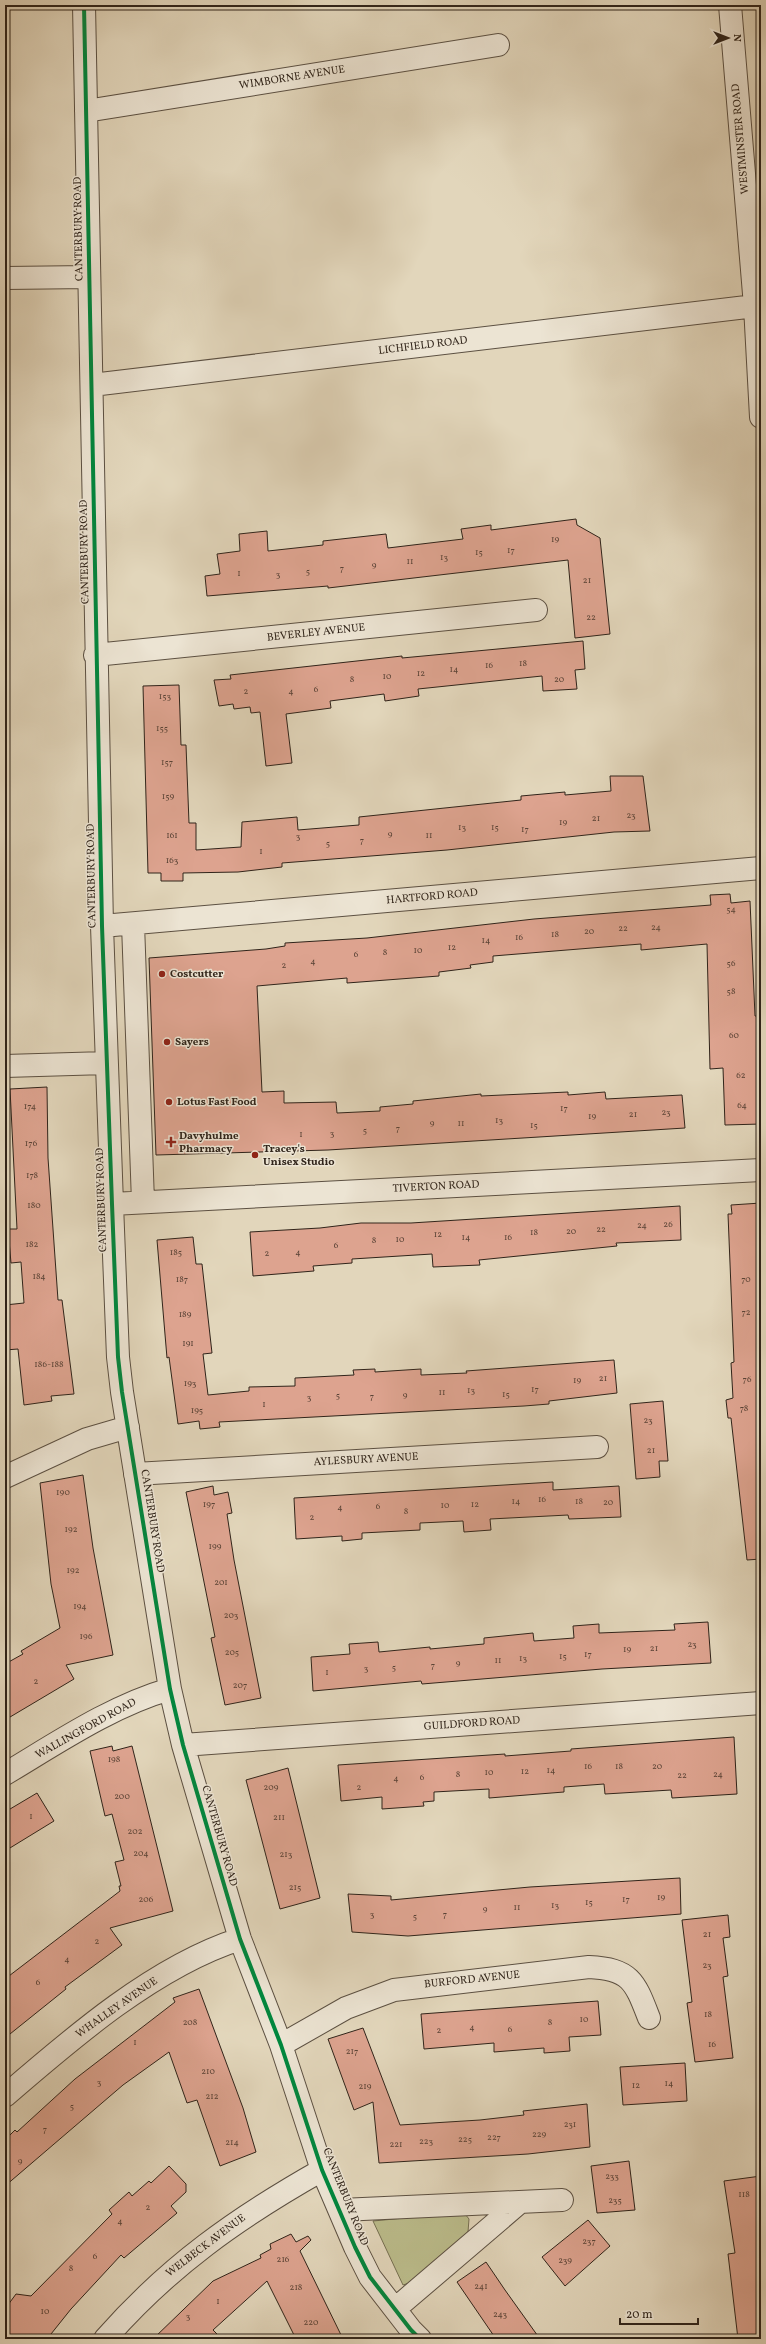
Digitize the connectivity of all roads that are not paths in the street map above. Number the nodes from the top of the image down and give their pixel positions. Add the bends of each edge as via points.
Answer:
1 (84, 5) edge
2 (730, 5) edge
3 (498, 45) dead end
4 (86, 111) junction
5 (89, 277) junction
6 (5, 278) edge
7 (754, 306) junction
8 (92, 385) junction
9 (761, 417) edge
10 (536, 610) dead end
11 (95, 655) junction
12 (761, 868) edge
13 (133, 924) junction
14 (102, 926) junction
15 (106, 1063) junction
16 (5, 1066) edge
17 (761, 1170) edge
18 (143, 1202) junction
19 (112, 1204) junction
20 (128, 1427) junction
21 (597, 1447) dead end
22 (135, 1474) junction
23 (5, 1477) edge
24 (170, 1688) junction
25 (761, 1703) edge
26 (183, 1745) junction
27 (5, 1774) edge
28 (240, 1939) junction
29 (649, 2018) dead end
30 (281, 2045) junction
31 (5, 2096) edge
32 (322, 2170) junction
33 (562, 2200) dead end
34 (519, 2203) junction
35 (341, 2210) junction
36 (395, 2309) junction
37 (105, 2339) edge
38 (420, 2339) edge

1 - 4 street, CANTERBURY ROAD
2 - 7 street, WESTMINSTER ROAD
3 - 4 street, WIMBORNE AVENUE
4 - 5 street, CANTERBURY ROAD
5 - 6 street
5 - 8 street, CANTERBURY ROAD
7 - 8 street, LICHFIELD ROAD
7 - 9 street, WESTMINSTER ROAD
8 - 11 street, CANTERBURY ROAD
10 - 11 street, BEVERLEY AVENUE
11 - 14 street, CANTERBURY ROAD
12 - 13 street, HARTFORD ROAD
13 - 14 street, HARTFORD ROAD
13 - 18 street
14 - 15 street, CANTERBURY ROAD
15 - 16 street
15 - 19 street, CANTERBURY ROAD
17 - 18 street, TIVERTON ROAD
18 - 19 street, TIVERTON ROAD
19 - 20 street, CANTERBURY ROAD via 118,1357
20 - 22 street, CANTERBURY ROAD
20 - 23 street via 87,1439
21 - 22 street, AYLESBURY AVENUE
22 - 24 street, CANTERBURY ROAD
24 - 26 street, CANTERBURY ROAD
24 - 27 street, WALLINGFORD ROAD via 135,1701 70,1735
25 - 26 street, GUILDFORD ROAD
26 - 28 street, CANTERBURY ROAD
28 - 30 street, CANTERBURY ROAD
28 - 31 street, WHALLEY AVENUE via 218,1946 182,1964 129,1998 63,2046
29 - 30 street, BURFORD AVENUE via 637,1986 610,1968 589,1967 394,1990 346,2008
30 - 32 street, CANTERBURY ROAD
32 - 35 street, CANTERBURY ROAD
32 - 37 street, WELBECK AVENUE via 219,2234 171,2272
33 - 34 street, CANTERBURY ROAD
34 - 35 street, CANTERBURY ROAD
34 - 36 street
35 - 36 street, CANTERBURY ROAD via 370,2277
36 - 38 street, CANTERBURY ROAD

